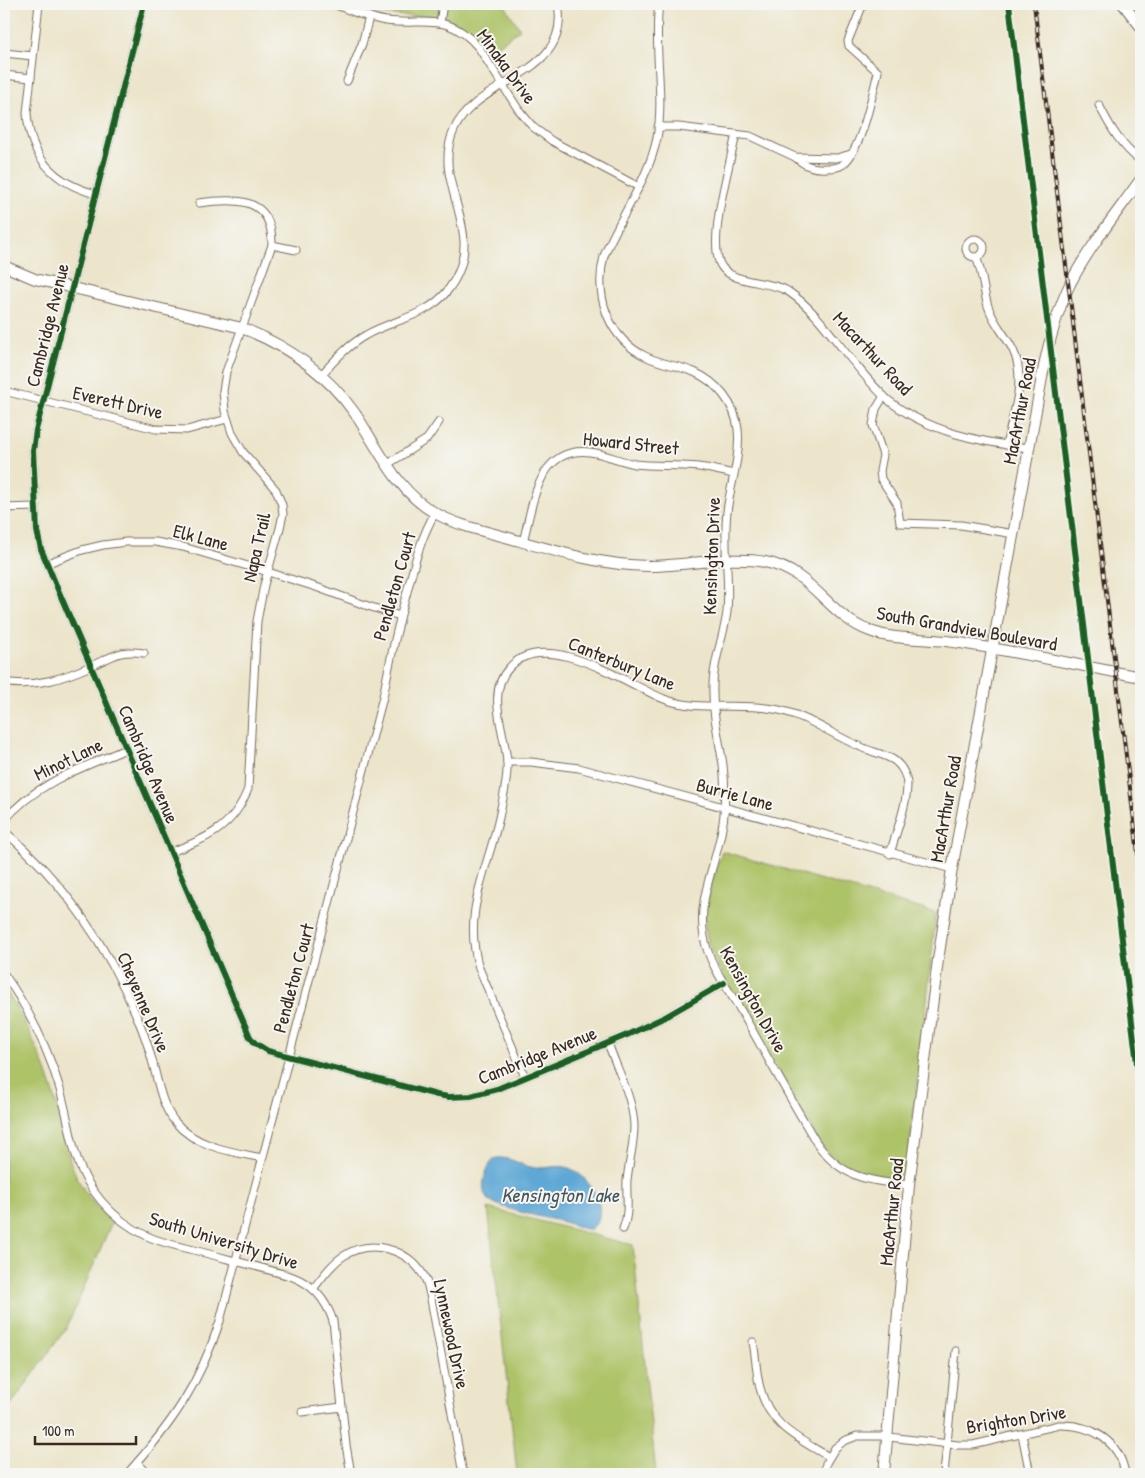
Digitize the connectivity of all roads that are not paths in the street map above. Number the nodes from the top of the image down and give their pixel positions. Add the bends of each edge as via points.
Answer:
1 (39, 4) edge
2 (144, 4) edge
3 (334, 4) edge
4 (558, 4) edge
5 (659, 4) edge
6 (863, 4) edge
7 (1123, 4) edge
8 (442, 10) dead end
9 (369, 17) junction
10 (440, 23) junction
11 (1141, 27) edge
12 (4, 53) edge
13 (33, 56) junction
14 (4, 75) edge
15 (31, 78) junction
16 (347, 81) dead end
17 (503, 85) junction
18 (1099, 104) dead end
19 (658, 127) junction
20 (736, 134) junction
21 (1141, 161) edge
22 (1141, 179) edge
23 (639, 187) junction
24 (96, 194) junction
25 (199, 203) dead end
26 (272, 245) junction
27 (296, 250) dead end
28 (976, 257) dead end
29 (4, 266) edge
30 (72, 287) junction
31 (242, 328) junction
32 (321, 375) junction
33 (4, 391) edge
34 (884, 396) junction
35 (43, 401) junction
36 (226, 419) junction
37 (440, 422) dead end
38 (1006, 445) junction
39 (1029, 448) junction
40 (388, 464) junction
41 (733, 474) junction
42 (34, 507) junction
43 (4, 508) edge
44 (435, 513) junction
45 (1014, 534) junction
46 (523, 542) junction
47 (727, 561) junction
48 (48, 563) junction
49 (268, 572) junction
50 (400, 616) junction
51 (993, 649) junction
52 (144, 653) dead end
53 (92, 666) junction
54 (1141, 677) edge
55 (4, 682) edge
56 (713, 706) junction
57 (126, 749) junction
58 (507, 762) junction
59 (724, 808) junction
60 (4, 821) edge
61 (4, 831) edge
62 (171, 852) junction
63 (890, 854) junction
64 (952, 870) junction
65 (4, 974) edge
66 (724, 983) junction
67 (608, 1043) junction
68 (290, 1056) junction
69 (525, 1078) junction
70 (262, 1158) junction
71 (909, 1185) junction
72 (623, 1229) dead end
73 (235, 1261) junction
74 (313, 1289) junction
75 (753, 1342) dead end
76 (956, 1352) dead end
77 (342, 1407) junction
78 (302, 1412) dead end
79 (1022, 1434) junction
80 (888, 1438) junction
81 (947, 1444) junction
82 (829, 1457) junction
83 (137, 1463) junction
84 (127, 1474) edge
85 (149, 1474) edge
86 (351, 1474) edge
87 (464, 1474) edge
88 (824, 1474) edge
89 (884, 1474) edge
90 (944, 1474) edge
91 (1030, 1474) edge
92 (1125, 1474) edge

1 - 13 street
2 - 24 street, Cambridge Avenue
3 - 9 street, Minaka Drive
4 - 17 street via 558,30 546,54
5 - 19 street, Kensington Drive
6 - 20 street via 848,41 878,72 857,147 851,154 837,158 795,157 750,136
7 - 11 street
8 - 10 street
9 - 10 street, Minaka Drive via 395,22
9 - 16 street
10 - 17 street, Minaka Drive via 473,40
12 - 13 street
13 - 15 street
14 - 15 street
15 - 24 street via 28,126 38,154 62,179
17 - 23 street, Minaka Drive via 524,118 544,135
17 - 32 street via 469,108 458,122 450,142 448,167 463,222 465,245 455,280 432,305 365,335 344,350
18 - 21 street via 1127,150
19 - 20 street
19 - 23 street, Kensington Drive via 651,160
20 - 34 street, Macarthur Road via 716,231 721,266 729,274 786,290 806,304
22 - 39 street, MacArthur Road via 1078,269 1064,299 1050,338
23 - 41 street, Kensington Drive via 604,256 600,280 604,308 617,333 632,348 656,361 694,372 720,390 738,426 739,444
24 - 30 street, Cambridge Avenue
25 - 26 street, Napa Trail via 236,200 250,204 268,221
26 - 27 street
26 - 31 street, Napa Trail
28 - 38 street via 988,308 1013,350 1019,373
29 - 30 street, South Grandview Boulevard via 35,279
30 - 31 street, South Grandview Boulevard
30 - 35 street, Cambridge Avenue
31 - 32 street, South Grandview Boulevard via 286,349
31 - 36 street, Napa Trail via 225,380
32 - 40 street, South Grandview Boulevard via 353,411
33 - 35 street, Everett Drive
34 - 38 street, Macarthur Road via 917,420 955,434
34 - 45 street via 876,409 873,425 883,455 881,479 897,502 900,523 961,525
35 - 36 street, Everett Drive via 164,430 199,428
35 - 42 street, Cambridge Avenue via 34,442
36 - 49 street, Napa Trail via 236,440 276,490 282,505 283,514
37 - 40 street via 427,438
38 - 39 street, Macarthur Road
39 - 45 street, MacArthur Road
40 - 44 street, South Grandview Boulevard via 408,491
41 - 46 street, Howard Street via 701,467 651,466 591,452 573,453 557,460 542,475
41 - 47 street, Kensington Drive via 726,516
42 - 43 street
42 - 48 street, Cambridge Avenue via 38,537
44 - 46 street, South Grandview Boulevard via 457,524
44 - 50 street, Pendleton Court via 419,546
45 - 51 street, MacArthur Road
46 - 47 street, South Grandview Boulevard via 586,559 624,565
47 - 51 street, South Grandview Boulevard via 762,561 789,570 808,582 850,621 870,631
47 - 56 street, Kensington Drive via 727,613 714,673
48 - 49 street, Elk Lane via 103,544 139,541 183,547
48 - 53 street, Cambridge Avenue
49 - 50 street, Elk Lane
49 - 62 street, Napa Trail via 257,621 248,788 237,812 219,830
50 - 68 street, Pendleton Court via 381,706
51 - 54 street, South Grandview Boulevard
51 - 64 street, MacArthur Road
52 - 53 street via 125,651
53 - 55 street via 47,682
53 - 57 street, Cambridge Avenue
56 - 58 street, Canterbury Lane via 671,701 592,665 553,653 534,653 508,669 498,691
56 - 59 street, Kensington Drive via 723,766
56 - 63 street, Canterbury Lane via 776,709 894,760 904,772 907,786
57 - 60 street, Minot Lane via 40,789 16,806
57 - 62 street, Cambridge Avenue
58 - 59 street, Burrie Lane via 579,768
58 - 69 street, Canterbury Lane via 499,817 474,911 473,943 484,982
59 - 63 street, Burrie Lane
59 - 66 street, Kensington Drive via 702,917 706,945
61 - 70 street, Cheyenne Drive via 67,896 110,960 137,1017 163,1102 175,1122 202,1142
62 - 68 street, Cambridge Avenue via 250,1038 260,1047
63 - 64 street, Burrie Lane
64 - 71 street, MacArthur Road
65 - 73 street, South University Drive via 46,1050 64,1100 77,1160 94,1193 118,1218 147,1236
66 - 67 street, Cambridge Avenue via 665,1017
66 - 71 street, Kensington Drive via 825,1155 854,1176
67 - 69 street, Cambridge Avenue
67 - 72 street via 633,1112 634,1131 627,1182 628,1214
68 - 69 street, Cambridge Avenue via 449,1097 480,1094
68 - 70 street, Pendleton Court
70 - 73 street, Pendleton Court
71 - 80 street, MacArthur Road
73 - 74 street, South University Drive via 293,1277
73 - 83 street, Pendleton Court via 212,1346 194,1385 162,1434
74 - 77 street, South University Drive via 327,1306 333,1321
74 - 87 street, Lynnewood Drive via 342,1257 367,1248 393,1250 417,1267 425,1278 431,1299
75 - 82 street via 759,1386 773,1416 786,1431
76 - 81 street
77 - 78 street
77 - 86 street, South University Drive
79 - 81 street, Brighton Drive via 973,1445
79 - 91 street
79 - 92 street, Brighton Drive via 1060,1426 1091,1430 1112,1446
80 - 81 street, Brighton Drive
80 - 82 street, Brighton Drive via 852,1437 839,1444
80 - 89 street, MacArthur Road
81 - 90 street
82 - 88 street
83 - 84 street, Pendleton Court
83 - 85 street

